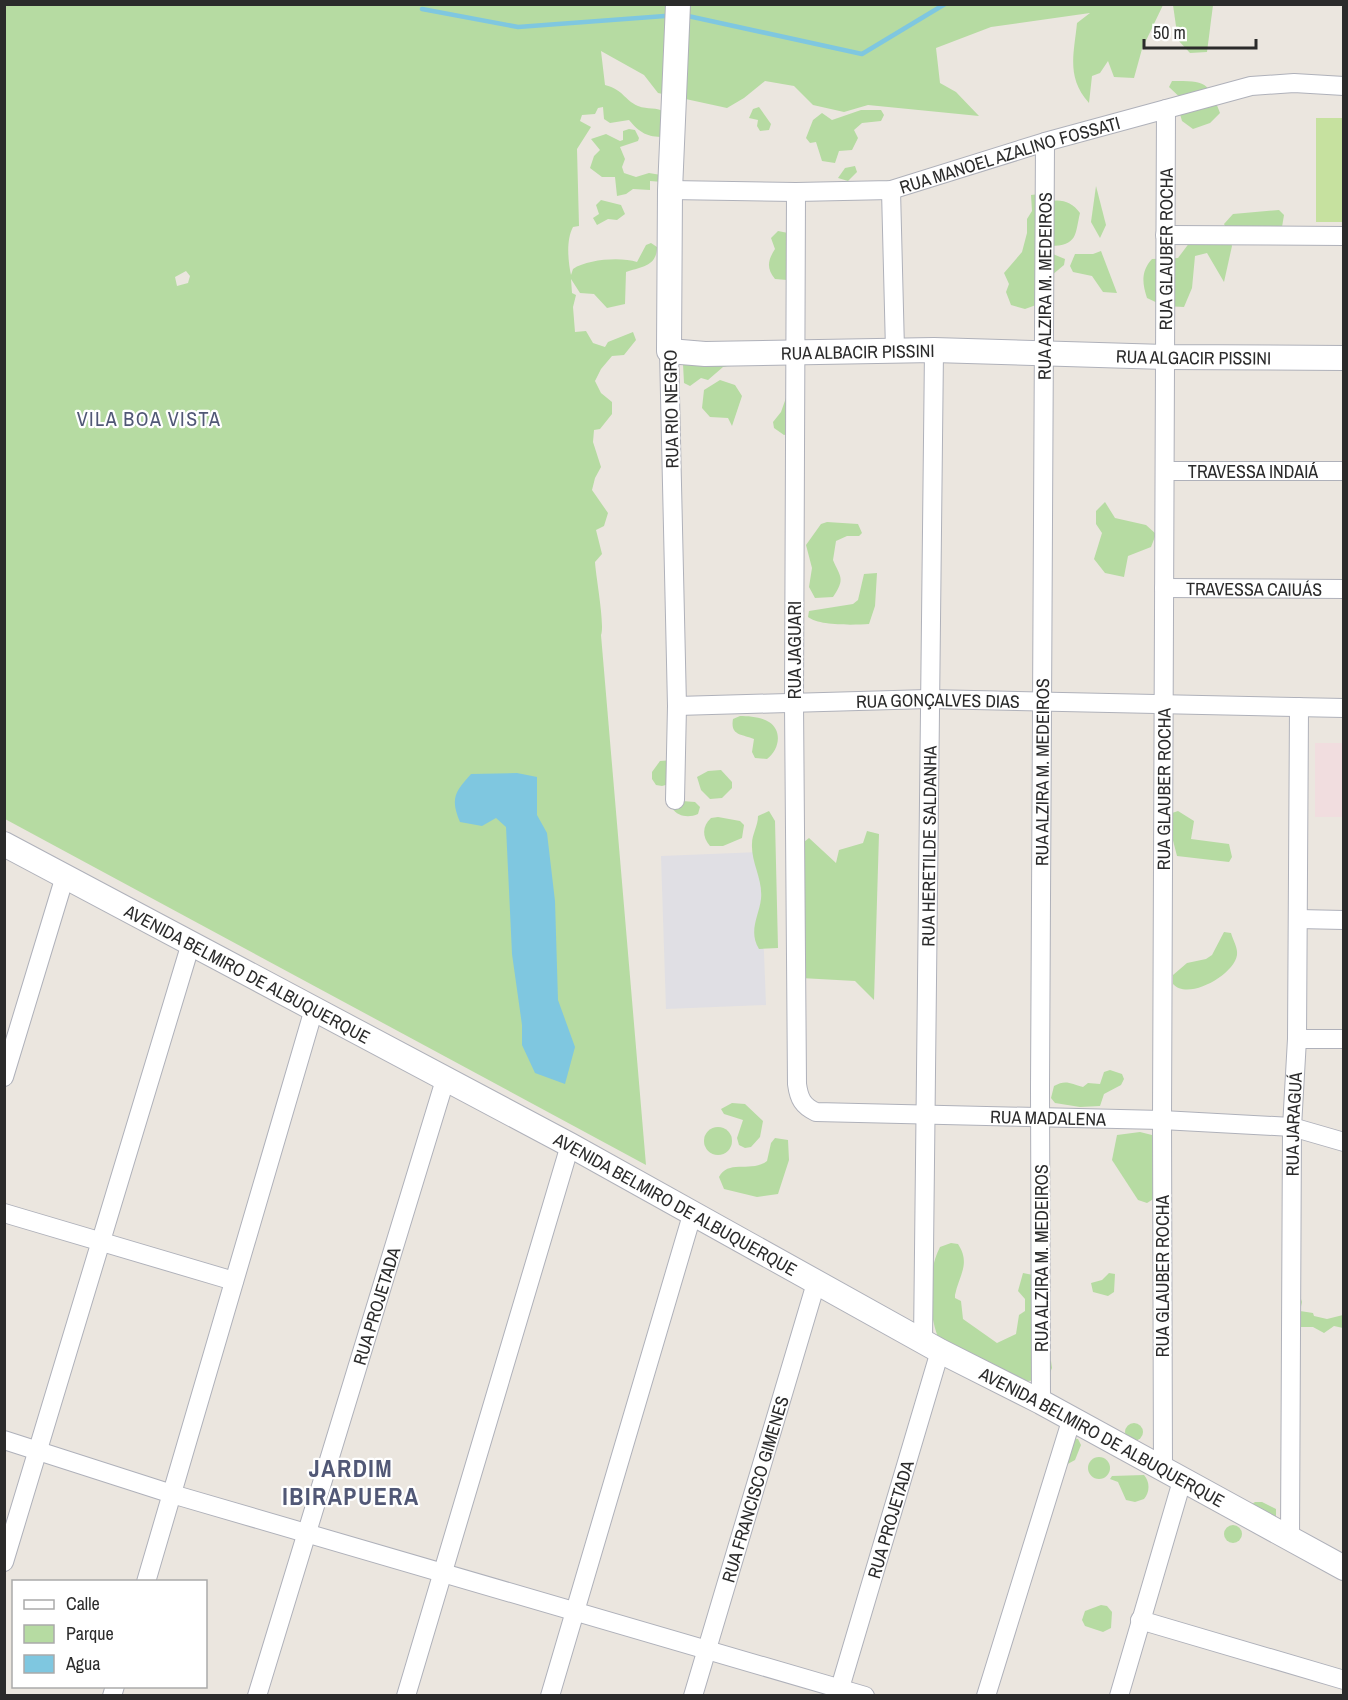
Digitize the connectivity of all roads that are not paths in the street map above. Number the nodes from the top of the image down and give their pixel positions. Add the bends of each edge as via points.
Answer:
1 (678, 11) edge
2 (1344, 86) edge
3 (1166, 109) junction
4 (1045, 142) junction
5 (670, 190) junction
6 (891, 190) junction
7 (796, 192) junction
8 (1166, 235) junction
9 (1344, 236) edge
10 (895, 350) junction
11 (934, 350) junction
12 (669, 351) junction
13 (795, 351) junction
14 (1044, 352) junction
15 (1165, 357) junction
16 (1344, 358) edge
17 (1165, 471) junction
18 (1344, 471) edge
19 (1164, 588) junction
20 (1344, 589) edge
21 (929, 699) junction
22 (1042, 701) junction
23 (794, 705) junction
24 (1163, 705) junction
25 (677, 706) junction
26 (1299, 707) junction
27 (1344, 708) edge
28 (675, 800) dead end
29 (4, 844) edge
30 (65, 876) junction
31 (1298, 919) junction
32 (1344, 920) edge
33 (191, 943) junction
34 (314, 1009) junction
35 (1297, 1039) junction
36 (1344, 1039) edge
37 (4, 1077) edge
38 (445, 1080) junction
39 (805, 1106) joint
40 (925, 1115) junction
41 (1040, 1117) junction
42 (1162, 1120) junction
43 (1292, 1127) junction
44 (1344, 1142) edge
45 (570, 1145) junction
46 (4, 1213) edge
47 (692, 1215) junction
48 (100, 1241) junction
49 (234, 1281) junction
50 (816, 1283) junction
51 (932, 1346) junction
52 (1041, 1402) junction
53 (1071, 1418) junction
54 (4, 1440) edge
55 (38, 1450) junction
56 (1173, 1476) junction
57 (172, 1494) junction
58 (306, 1533) junction
59 (1290, 1541) junction
60 (4, 1562) edge
61 (1344, 1568) edge
62 (442, 1572) junction
63 (146, 1580) edge
64 (575, 1611) junction
65 (1140, 1620) junction
66 (707, 1649) junction
67 (1344, 1680) edge
68 (840, 1688) junction
69 (257, 1695) edge
70 (406, 1695) edge
71 (550, 1695) edge
72 (693, 1695) edge
73 (865, 1695) edge
74 (986, 1695) edge
75 (1119, 1695) edge

1 - 5 main road, RUA RIO NEGRO
2 - 3 street, RUA MANOEL AZALINO FOSSATI via 1251,86
3 - 4 street, RUA MANOEL AZALINO FOSSATI
3 - 8 street, RUA GLAUBER ROCHA
4 - 6 street, RUA MANOEL AZALINO FOSSATI
4 - 14 street, RUA ALZIRA M. MEDEIROS
5 - 7 street, RUA MANOEL AZALINO FOSSATI
5 - 12 main road, RUA RIO NEGRO
6 - 7 street, RUA MANOEL AZALINO FOSSATI
6 - 10 street
7 - 13 street, RUA JAGUARI
8 - 9 street
8 - 15 street, RUA GLAUBER ROCHA
10 - 11 main road, RUA ALBACIR PISSINI
10 - 13 main road, RUA ALBACIR PISSINI
11 - 14 main road, RUA ALBACIR PISSINI
11 - 21 street, RUA HERETILDE SALDANHA
12 - 13 main road, RUA ALBACIR PISSINI
12 - 25 street, RUA RIO NEGRO
13 - 23 street, RUA JAGUARI
14 - 15 main road, RUA ALGACIR PISSINI
14 - 22 street, RUA ALZIRA M. MEDEIROS
15 - 16 main road, RUA ALGACIR PISSINI
15 - 17 street, RUA GLAUBER ROCHA
17 - 18 street, TRAVESSA INDAIÁ
17 - 19 street, RUA GLAUBER ROCHA
19 - 20 street, TRAVESSA CAIUÁS
19 - 24 street, RUA GLAUBER ROCHA
21 - 22 street, RUA GONÇALVES DIAS
21 - 23 street, RUA GONÇALVES DIAS
21 - 40 street, RUA HERETILDE SALDANHA
22 - 24 street, RUA GONÇALVES DIAS
22 - 41 street, RUA ALZIRA M. MEDEIROS
23 - 25 street, RUA GONÇALVES DIAS
23 - 39 street, RUA JAGUARI via 798,1084
24 - 26 street, RUA GONÇALVES DIAS
24 - 42 street, RUA GLAUBER ROCHA
25 - 28 street, RUA RIO NEGRO
26 - 27 street, RUA GONÇALVES DIAS
26 - 31 street, RUA JARAGUÁ
29 - 30 main road, AVENIDA BELMIRO DE ALBUQUERQUE
30 - 33 main road, AVENIDA BELMIRO DE ALBUQUERQUE
30 - 37 street
31 - 32 street
31 - 35 street, RUA JARAGUÁ
33 - 34 main road, AVENIDA BELMIRO DE ALBUQUERQUE
33 - 48 street
34 - 38 main road, AVENIDA BELMIRO DE ALBUQUERQUE
34 - 49 street
35 - 36 street
35 - 43 street, RUA JARAGUÁ
38 - 45 main road, AVENIDA BELMIRO DE ALBUQUERQUE
38 - 58 street, RUA PROJETADA
39 - 40 street, RUA MADALENA via 816,1112
40 - 41 street, RUA MADALENA
40 - 51 street, RUA HERETILDE SALDANHA
41 - 42 street, RUA MADALENA
41 - 52 street, RUA ALZIRA M. MEDEIROS
42 - 43 street, RUA MADALENA
42 - 56 street, RUA GLAUBER ROCHA
43 - 44 street, RUA MADALENA
43 - 59 street, RUA JARAGUÁ
45 - 47 main road, AVENIDA BELMIRO DE ALBUQUERQUE
45 - 62 street
46 - 48 street
47 - 50 main road, AVENIDA BELMIRO DE ALBUQUERQUE
47 - 64 street
48 - 49 street
48 - 55 street
49 - 57 street
50 - 51 main road, AVENIDA BELMIRO DE ALBUQUERQUE
50 - 66 street, RUA FRANCISCO GIMENES
51 - 52 main road, AVENIDA BELMIRO DE ALBUQUERQUE
51 - 68 street, RUA PROJETADA
52 - 53 main road, AVENIDA BELMIRO DE ALBUQUERQUE
53 - 56 main road, AVENIDA BELMIRO DE ALBUQUERQUE
53 - 74 street
54 - 55 street
55 - 57 street
55 - 60 street
56 - 59 main road, AVENIDA BELMIRO DE ALBUQUERQUE
56 - 65 street, RUA GLAUBER ROCHA
57 - 58 street
57 - 63 street
58 - 62 street
58 - 69 street, RUA PROJETADA
59 - 61 main road, AVENIDA BELMIRO DE ALBUQUERQUE
62 - 64 street
62 - 70 street
64 - 66 street
64 - 71 street
65 - 67 street
65 - 75 street, RUA GLAUBER ROCHA
66 - 68 street
66 - 72 street, RUA FRANCISCO GIMENES
68 - 73 street

